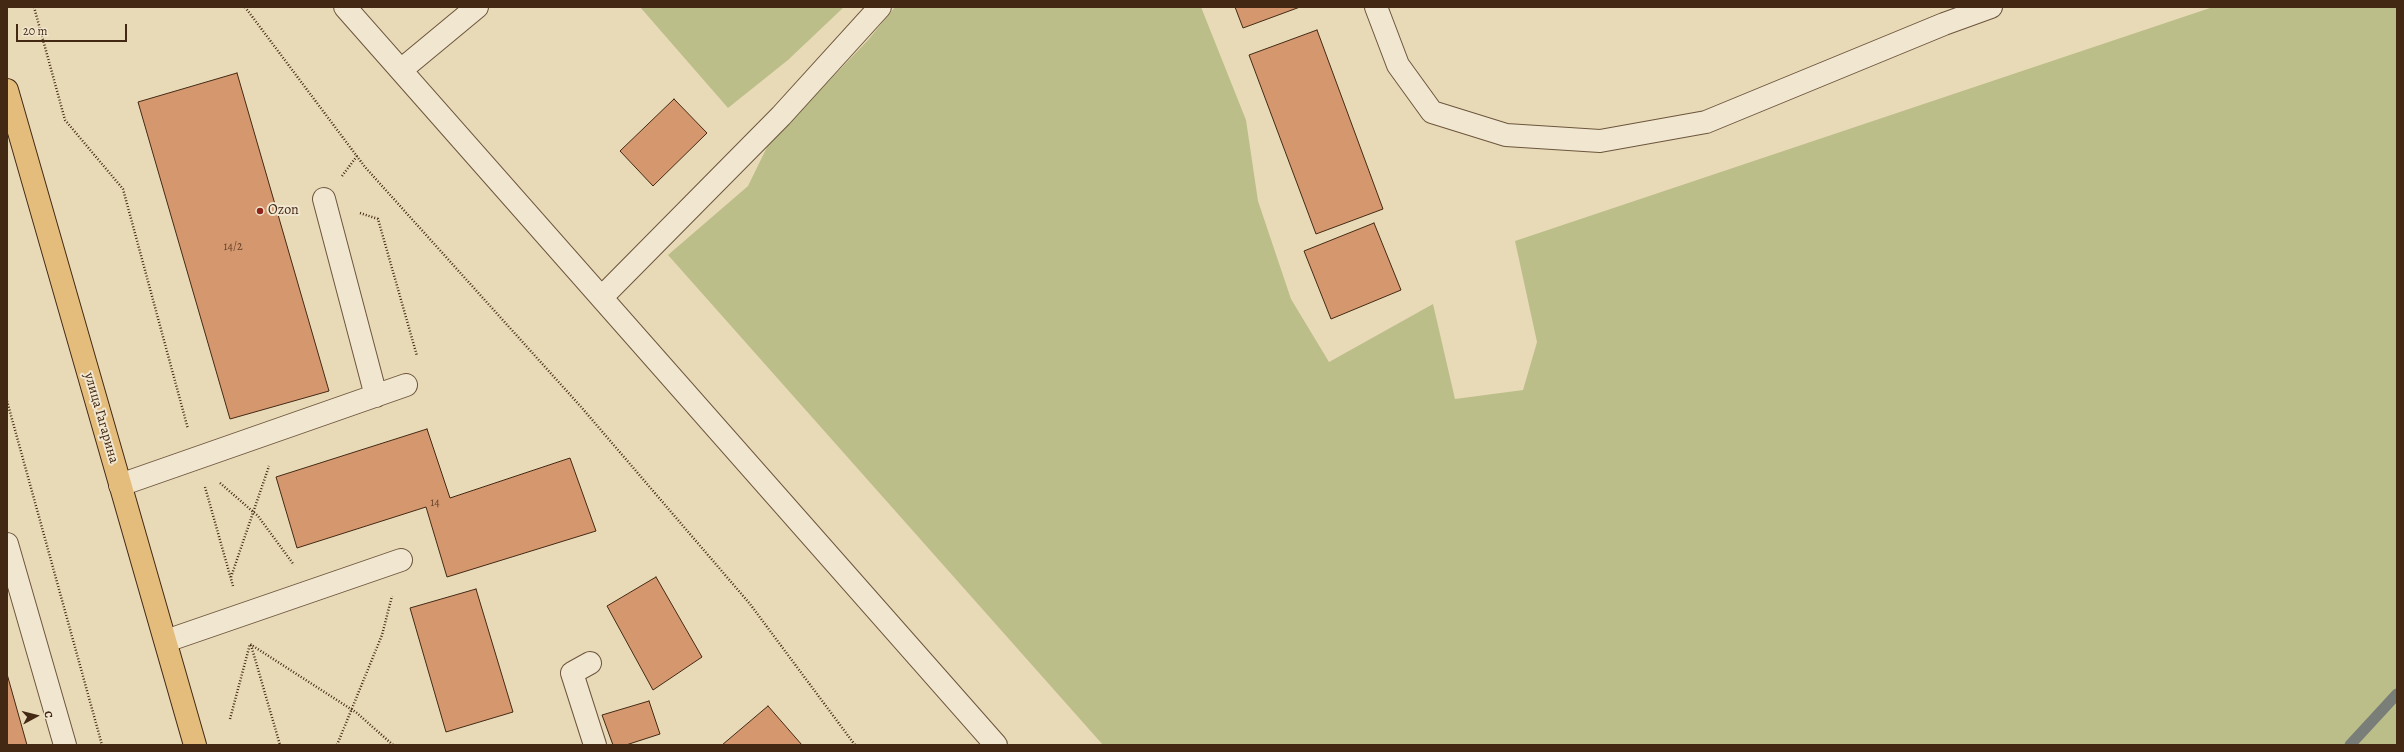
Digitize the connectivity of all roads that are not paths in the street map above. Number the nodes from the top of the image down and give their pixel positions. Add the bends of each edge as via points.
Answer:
1 (345, 7) edge
2 (477, 7) edge
3 (880, 7) edge
4 (1376, 7) edge
5 (1991, 7) edge
6 (401, 70) junction
7 (7, 90) edge
8 (324, 199) road end
9 (602, 297) junction
10 (406, 385) road end
11 (376, 396) junction
12 (120, 485) junction
13 (7, 544) edge
14 (401, 560) road end
15 (166, 641) junction
16 (590, 664) dead end
17 (64, 745) edge
18 (195, 745) edge
19 (595, 745) edge
20 (996, 745) edge

1 - 6 street
2 - 6 street
3 - 9 street via 781,116
4 - 5 street via 1398,65 1432,112 1506,136 1600,141 1706,122
6 - 9 street
7 - 12 main road, улица Гагарина
8 - 11 street
9 - 20 street
10 - 11 street
11 - 12 street
12 - 15 main road, улица Гагарина
13 - 17 street
14 - 15 street
15 - 18 main road, улица Гагарина
16 - 19 street via 572,673

